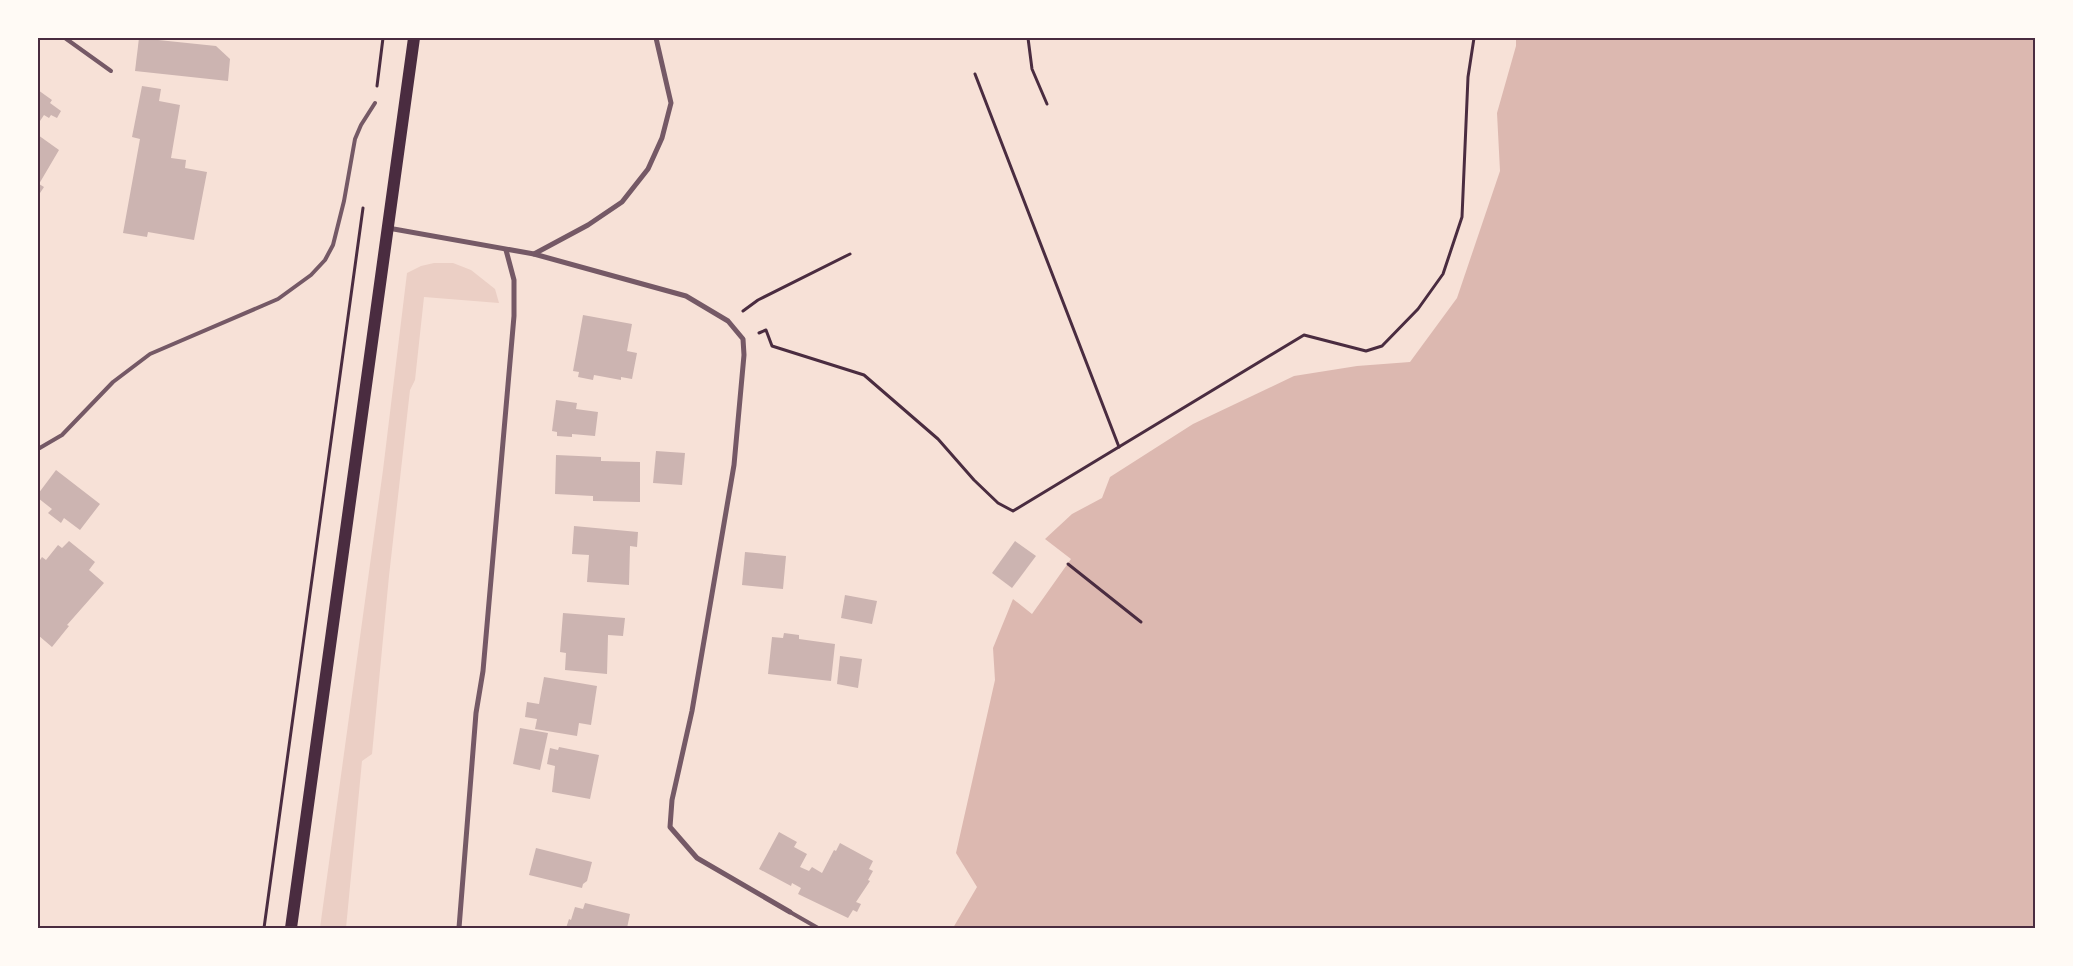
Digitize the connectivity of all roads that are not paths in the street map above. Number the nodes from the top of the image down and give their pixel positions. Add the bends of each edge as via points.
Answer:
1 (65, 38) edge
2 (414, 38) edge
3 (656, 38) edge
4 (111, 71) dead end
5 (375, 103) road end
6 (388, 228) junction
7 (506, 250) junction
8 (534, 254) junction
9 (38, 449) edge
10 (790, 912) joint
11 (291, 928) edge
12 (459, 928) edge
13 (818, 928) edge

1 - 4 lane
2 - 6 main road
3 - 8 street via 671,103 662,138 648,169 622,202 588,225
5 - 9 lane via 355,139 333,245 312,275 278,299 150,354 113,382 62,435
6 - 7 street
6 - 11 main road
7 - 8 street
7 - 12 street via 514,280 514,316
8 - 10 street via 686,296 728,321 743,339 734,465 692,711 672,800 670,827 697,858
10 - 13 lane

